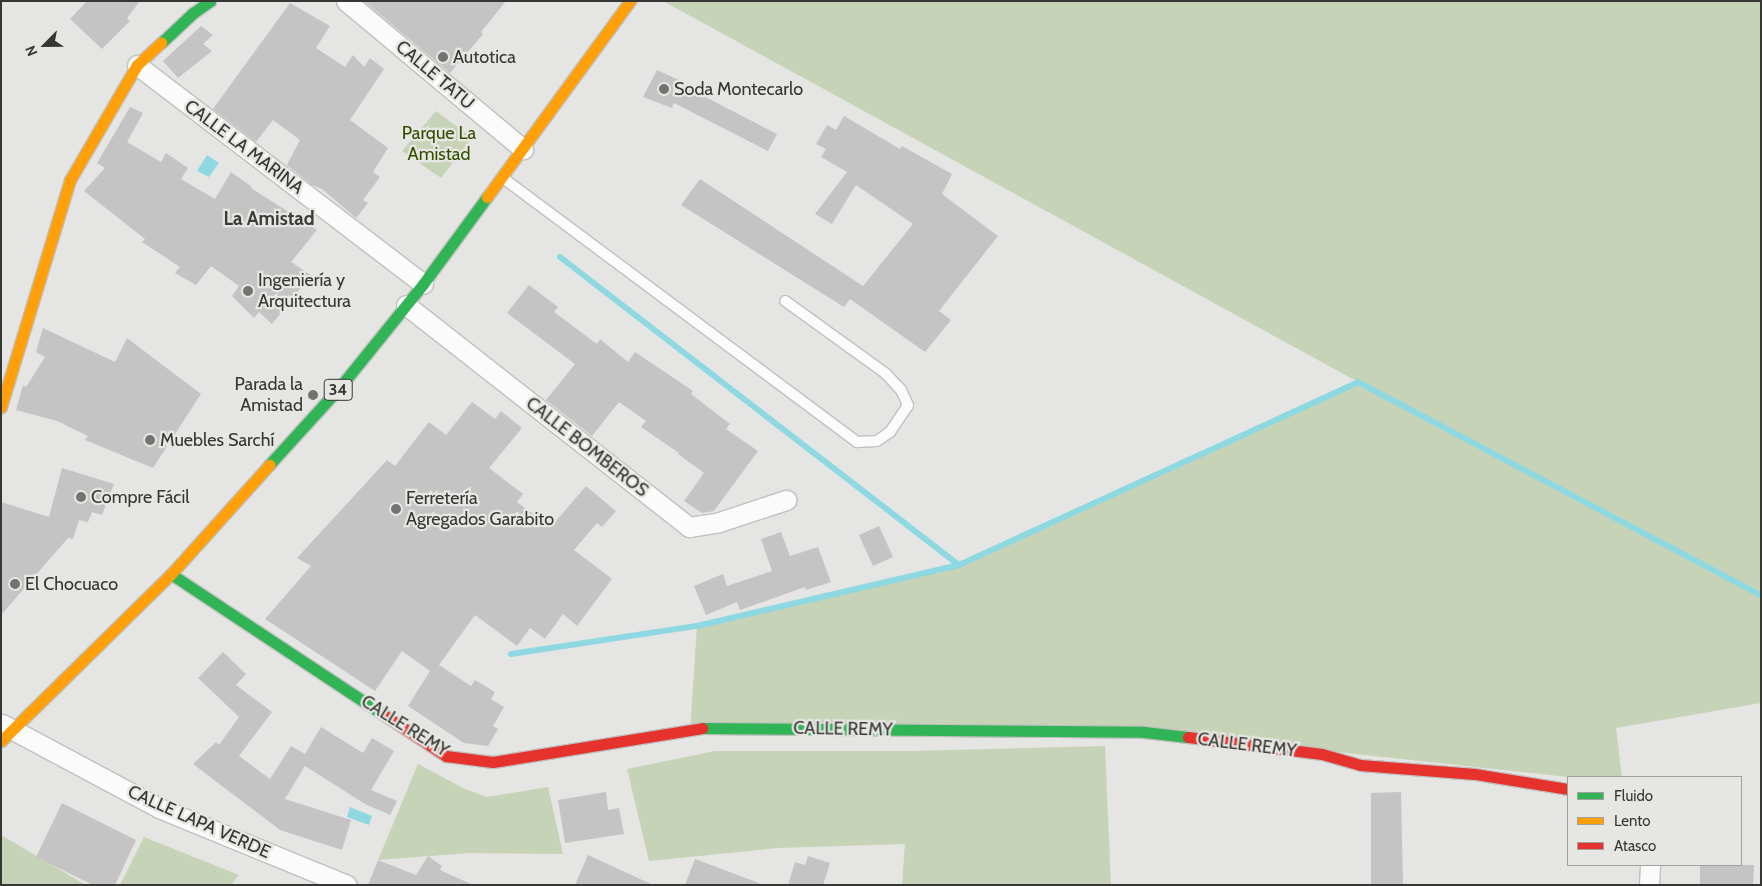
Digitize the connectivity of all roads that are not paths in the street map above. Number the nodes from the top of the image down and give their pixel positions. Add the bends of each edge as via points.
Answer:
1 (210, 1) edge
2 (346, 1) edge
3 (630, 1) edge
4 (137, 65) junction
5 (523, 149) junction
6 (502, 177) junction
7 (423, 284) junction
8 (785, 301) dead end
9 (406, 305) junction
10 (1, 407) edge
11 (786, 500) dead end
12 (171, 574) junction
13 (5, 732) edge
14 (1567, 789) edge
15 (1650, 866) edge
16 (346, 885) edge
17 (1648, 885) edge

1 - 4 main road
2 - 5 street, CALLE TATU
3 - 5 main road, 34
4 - 7 street, CALLE LA MARINA
4 - 10 main road via 70,180
5 - 6 main road, 34
6 - 7 main road, 34
6 - 8 lane via 858,442 877,441 890,432 908,405 901,390 885,373
7 - 9 main road, 34
9 - 11 street, CALLE BOMBEROS via 689,527 719,522
9 - 12 main road, 34 via 340,387
12 - 13 main road, 34
12 - 14 main road, CALLE REMY via 446,756 493,762 711,727 1144,732 1322,754 1360,765 1475,774
13 - 16 street, CALLE LAPA VERDE via 159,808
15 - 17 street

